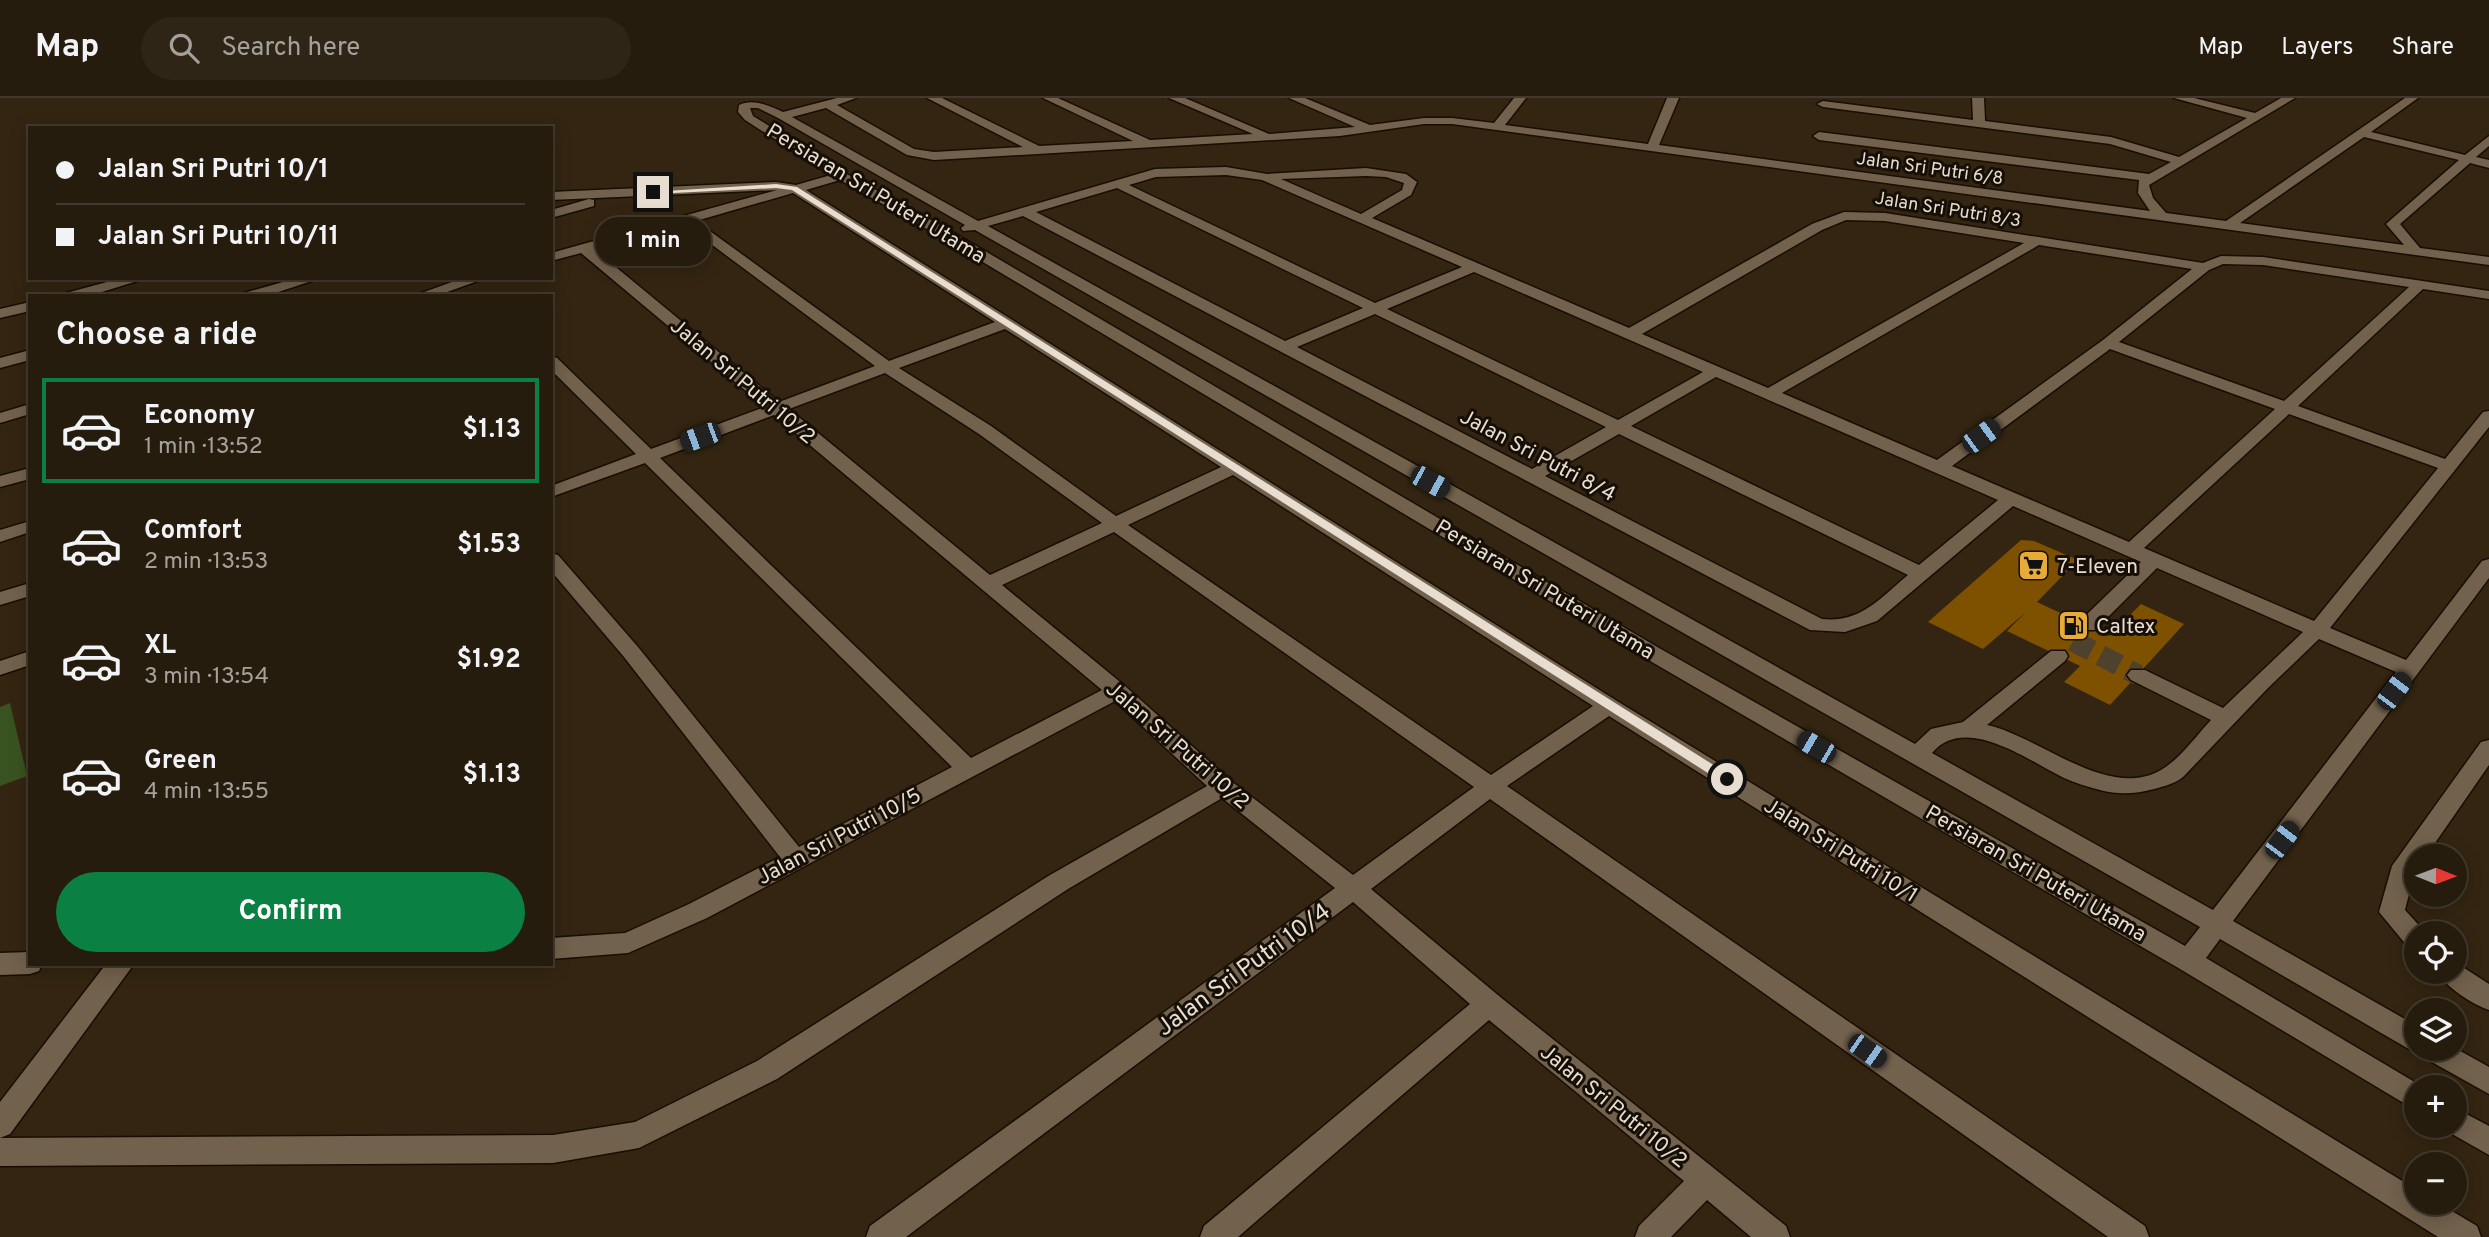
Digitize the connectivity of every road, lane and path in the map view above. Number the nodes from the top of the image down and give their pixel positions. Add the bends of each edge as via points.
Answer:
1 (771, 98) edge
2 (850, 98) edge
3 (933, 98) edge
4 (1049, 98) edge
5 (1175, 98) edge
6 (1295, 98) edge
7 (1520, 98) edge
8 (1674, 98) edge
9 (1978, 98) edge
10 (2180, 98) edge
11 (2289, 98) edge
12 (2412, 98) edge
13 (828, 104) junction
14 (745, 105) junction
15 (782, 116) junction
16 (2257, 117) junction
17 (1979, 123) junction
18 (1498, 126) junction
19 (1367, 128) junction
20 (1819, 132) edge
21 (2362, 132) junction
22 (1269, 137) junction
23 (2489, 140) edge
24 (1148, 144) junction
25 (1652, 149) junction
26 (1037, 150) junction
27 (2467, 159) junction
28 (2181, 161) junction
29 (2489, 164) edge
30 (841, 176) junction
31 (1265, 177) junction
32 (2151, 178) junction
33 (1115, 183) junction
34 (794, 188) junction
35 (629, 193) junction
36 (553, 196) edge
37 (1026, 212) junction
38 (553, 213) edge
39 (2163, 218) junction
40 (1362, 219) junction
41 (687, 220) junction
42 (975, 225) junction
43 (2228, 226) junction
44 (946, 234) junction
45 (2035, 242) junction
46 (584, 247) junction
47 (2416, 251) junction
48 (553, 256) edge
49 (2489, 261) edge
50 (1474, 267) junction
51 (2204, 267) junction
52 (136, 280) edge
53 (307, 280) edge
54 (474, 280) edge
55 (2421, 284) junction
56 (111, 291) edge
57 (87, 294) edge
58 (256, 294) edge
59 (427, 294) edge
60 (2489, 295) edge
61 (28, 307) edge
62 (1377, 309) junction
63 (0, 314) edge
64 (1006, 323) junction
65 (1630, 334) junction
66 (2108, 342) junction
67 (1284, 347) junction
68 (28, 356) edge
69 (0, 363) edge
70 (553, 363) edge
71 (888, 368) junction
72 (1716, 371) junction
73 (1769, 394) junction
74 (2288, 407) junction
75 (776, 409) junction
76 (28, 410) edge
77 (2489, 416) edge
78 (0, 418) edge
79 (1619, 426) junction
80 (649, 456) junction
81 (2449, 466) junction
82 (1939, 467) junction
83 (1234, 468) junction
84 (28, 474) edge
85 (1531, 477) junction
86 (0, 482) edge
87 (553, 491) edge
88 (2011, 498) junction
89 (1115, 524) junction
90 (28, 527) edge
91 (0, 536) edge
92 (2131, 550) junction
93 (2154, 560) junction
94 (553, 561) edge
95 (2489, 565) edge
96 (1922, 573) junction
97 (988, 584) junction
98 (28, 590) edge
99 (0, 599) edge
100 (2088, 625) dead end
101 (2316, 630) junction
102 (2058, 656) dead end
103 (28, 659) edge
104 (0, 668) edge
105 (2410, 670) junction
106 (2138, 674) tunnel mouth
107 (1117, 691) junction
108 (1609, 706) junction
109 (2226, 718) junction
110 (1969, 729) junction
111 (2489, 748) edge
112 (1917, 756) junction
113 (967, 768) junction
114 (1490, 787) junction
115 (1223, 788) junction
116 (795, 859) junction
117 (1353, 888) junction
118 (2218, 925) junction
119 (2404, 925) edge
120 (553, 949) edge
121 (2189, 961) junction
122 (28, 963) edge
123 (0, 964) edge
124 (119, 966) edge
125 (2467, 983) edge
126 (2489, 999) edge
127 (1489, 1004) junction
128 (2404, 1032) edge
129 (2453, 1061) edge
130 (2489, 1082) edge
131 (2404, 1090) edge
132 (0, 1125) edge
133 (2467, 1128) edge
134 (2489, 1142) edge
135 (0, 1152) edge
136 (1704, 1181) junction
137 (881, 1237) edge
138 (1215, 1237) edge
139 (1650, 1237) edge
140 (1774, 1237) edge
141 (2134, 1237) edge
142 (2466, 1237) edge

1 - 14 street
2 - 13 street
3 - 26 street
4 - 24 street
5 - 22 street
6 - 19 street
7 - 18 street
8 - 25 street
9 - 17 street
10 - 16 street
11 - 16 street
12 - 21 street
13 - 15 street
13 - 26 street, Jalan Sri Putri 6/8 via 921,155
14 - 15 street, Persiaran Sri Puteri Utama via 760,105
14 - 30 street, Persiaran Sri Puteri Utama via 749,118
15 - 42 street, Persiaran Sri Puteri Utama
16 - 28 street
17 - 20 street
17 - 28 street via 2111,141
18 - 19 street, Jalan Sri Putri 6/8 via 1440,121
18 - 25 street, Jalan Sri Putri 6/8
19 - 22 street, Jalan Sri Putri 6/8 via 1340,134
20 - 25 street, Jalan Sri Putri 6/8
20 - 32 street
20 - 39 street, Jalan Sri Putri 6/8
21 - 27 street
21 - 43 street
22 - 24 street, Jalan Sri Putri 6/8
23 - 27 street
24 - 26 street, Jalan Sri Putri 6/8
27 - 29 street
27 - 47 street via 2393,224
28 - 32 street
30 - 34 street
30 - 44 street, Persiaran Sri Puteri Utama
31 - 33 street via 1190,171 1155,173
31 - 40 street
31 - 40 street via 1363,173 1407,177 1411,182 1407,192
32 - 39 street via 2143,183 2143,192
33 - 37 street
33 - 62 street
34 - 35 street
34 - 41 street
34 - 64 street, Jalan Sri Putri 10/1
35 - 36 street
35 - 38 street
37 - 42 street
37 - 67 street, Jalan Sri Putri 8/4
39 - 43 street, Jalan Sri Putri 6/8
40 - 50 street
41 - 46 street
41 - 71 street
42 - 44 street
42 - 112 street, Persiaran Sri Puteri Utama
43 - 47 street, Jalan Sri Putri 6/8
44 - 121 street, Persiaran Sri Puteri Utama via 1652,653
45 - 51 street, Jalan Sri Putri 8/3
45 - 65 street, Jalan Sri Putri 8/3 via 1885,218 1844,216
45 - 73 street
46 - 48 street
46 - 75 street, Jalan Sri Putri 10/2
47 - 49 street, Jalan Sri Putri 6/8
50 - 62 street
50 - 65 street
51 - 55 street via 2239,259
51 - 66 street
52 - 56 street
53 - 58 street
54 - 59 street
55 - 60 street
55 - 74 street
56 - 57 street
61 - 63 street
62 - 67 street
62 - 79 street
64 - 71 street
64 - 83 street, Jalan Sri Putri 10/1
65 - 72 street
66 - 74 street
66 - 82 street
67 - 85 street, Jalan Sri Putri 8/4
68 - 69 street
70 - 80 street
71 - 75 street
71 - 89 street via 985,430
72 - 73 street
72 - 79 street
73 - 82 street
74 - 81 street
74 - 92 street
75 - 80 street
75 - 97 street, Jalan Sri Putri 10/2
76 - 78 street
77 - 81 street
79 - 85 street
79 - 96 street
80 - 87 street
80 - 113 street
81 - 101 street
82 - 88 street
83 - 89 street
83 - 108 street, Jalan Sri Putri 10/1
84 - 86 street
85 - 96 street, Jalan Sri Putri 8/4 via 1817,625 1838,628 1857,624
88 - 92 street
88 - 96 street, Jalan Sri Putri 8/4
89 - 97 street
89 - 114 street
90 - 91 street
92 - 93 street
93 - 100 street
93 - 101 street
94 - 116 street
95 - 105 street
97 - 107 street, Jalan Sri Putri 10/2
98 - 99 street
101 - 105 street
101 - 109 street
102 - 110 street
103 - 104 street
105 - 118 street
106 - 109 street
107 - 113 street, Jalan Sri Putri 10/5
107 - 115 street, Jalan Sri Putri 10/2
108 - 114 street, Jalan Sri Putri 10/4
108 - 142 street, Jalan Sri Putri 10/1
109 - 110 street via 2167,778 2129,787 2076,776 1999,736
110 - 112 street via 1938,734
111 - 119 street via 2401,873 2392,912
112 - 118 street, Persiaran Sri Puteri Utama
113 - 116 street, Jalan Sri Putri 10/5
114 - 117 street, Jalan Sri Putri 10/4
114 - 141 street
115 - 117 street, Jalan Sri Putri 10/2
115 - 135 street via 1059,882 767,1070 639,1135 553,1149
116 - 120 street, Jalan Sri Putri 10/5 via 628,943
117 - 127 street, Jalan Sri Putri 10/2
117 - 137 street, Jalan Sri Putri 10/4
118 - 121 street
118 - 128 street, Persiaran Sri Puteri Utama
121 - 131 street, Persiaran Sri Puteri Utama
122 - 123 street
124 - 132 street
125 - 126 street
127 - 136 street, Jalan Sri Putri 10/2
127 - 138 street
129 - 130 street
133 - 134 street
136 - 139 street
136 - 140 street, Jalan Sri Putri 10/2

